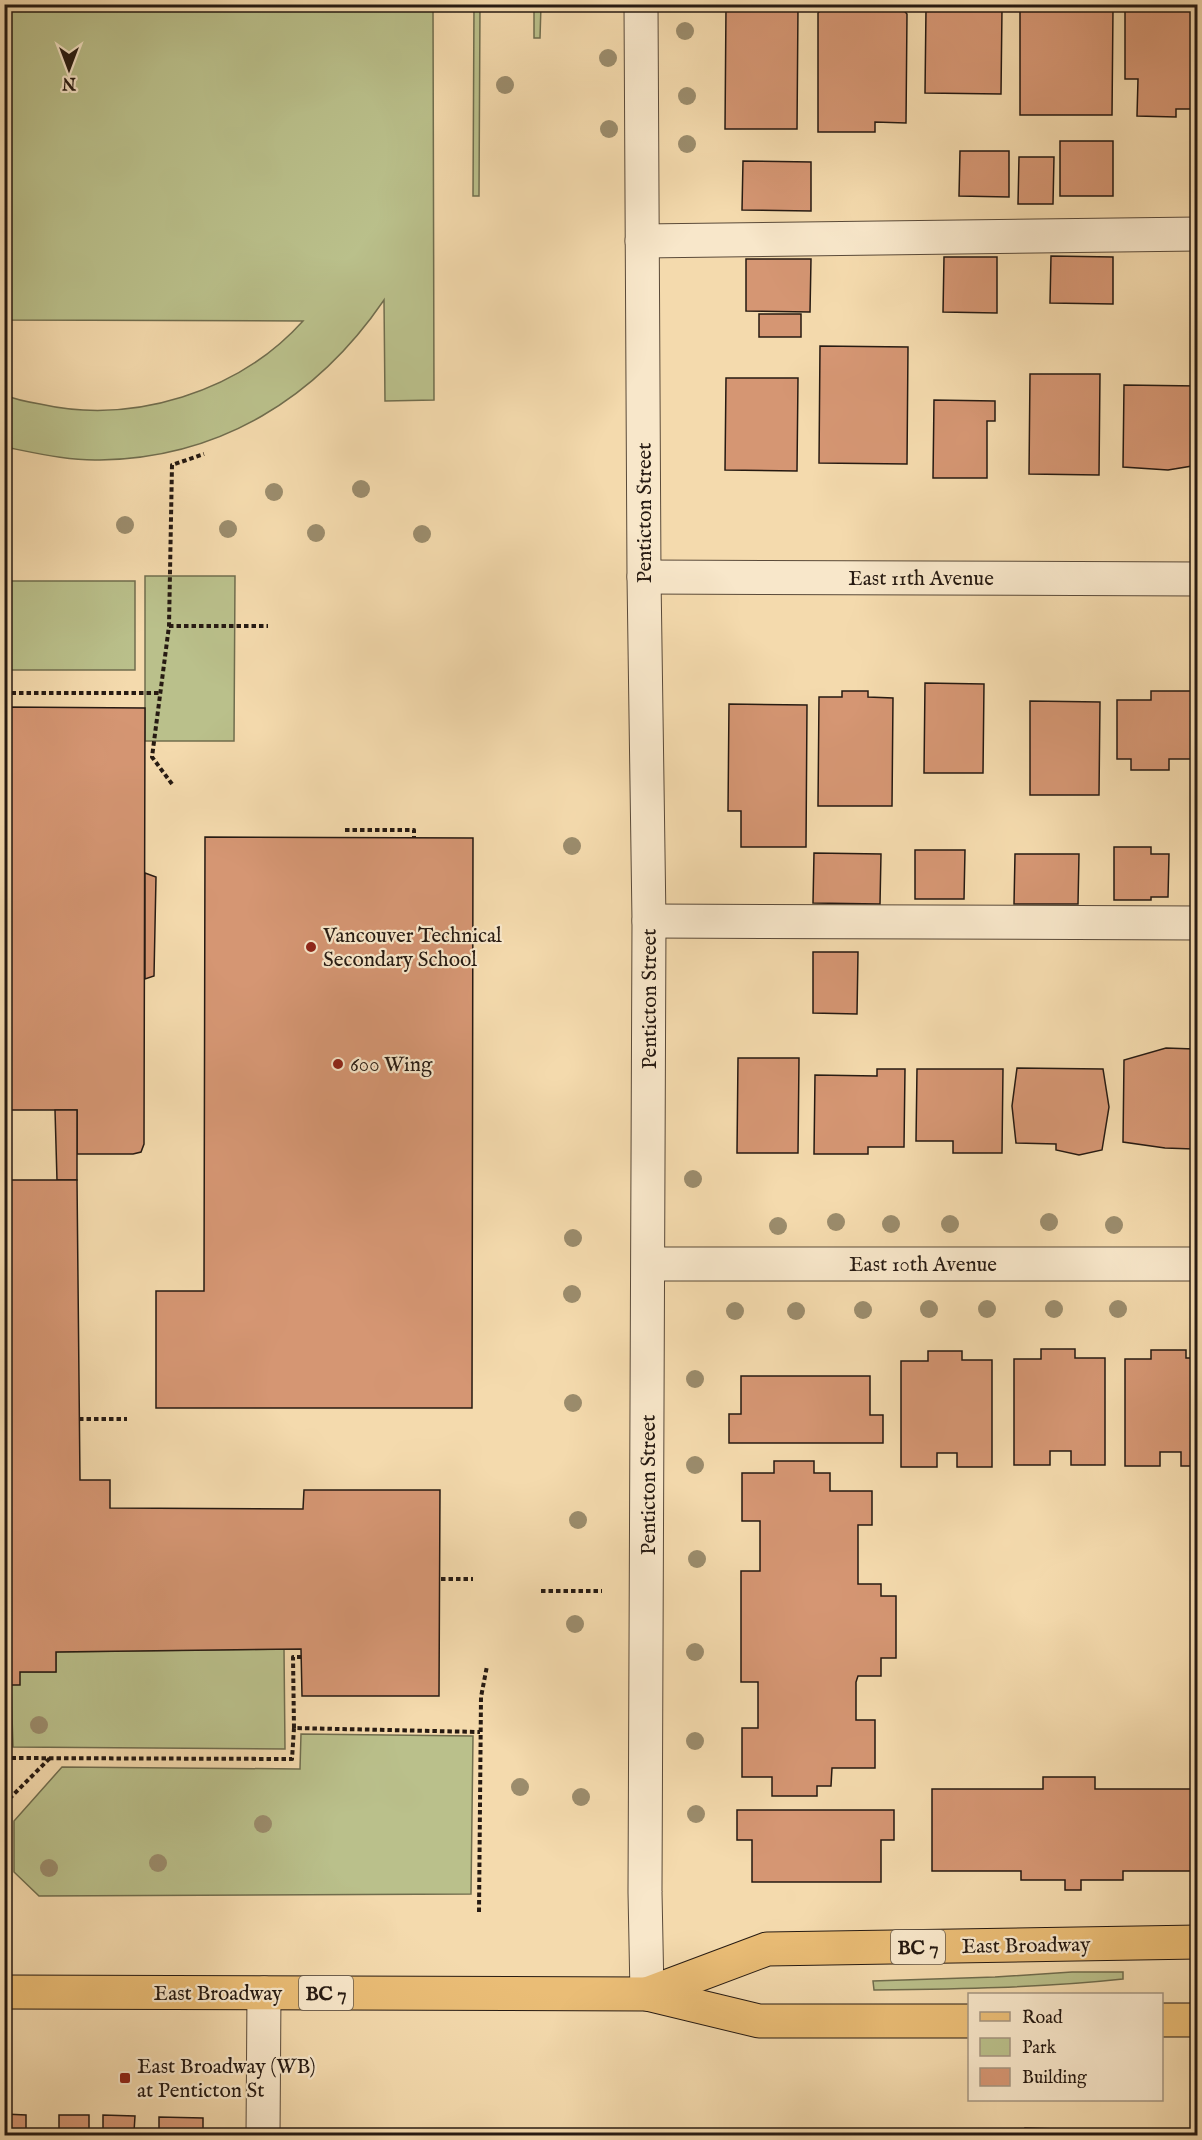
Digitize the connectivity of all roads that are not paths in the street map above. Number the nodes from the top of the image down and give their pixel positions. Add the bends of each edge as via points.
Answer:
1 (641, 4) edge
2 (1197, 234) edge
3 (642, 241) junction
4 (644, 577) junction
5 (1197, 579) edge
6 (649, 921) junction
7 (1197, 922) edge
8 (649, 1263) junction
9 (1197, 1264) edge
10 (1197, 1942) edge
11 (4, 1992) edge
12 (264, 1993) junction
13 (647, 1994) junction
14 (968, 2020) edge
15 (1163, 2020) edge
16 (1197, 2020) edge
17 (263, 2136) edge

1 - 3 street, Penticton Street
2 - 3 street
3 - 4 street, Penticton Street
4 - 5 street, East 11th Avenue
4 - 6 street, Penticton Street
6 - 7 street
6 - 8 street, Penticton Street
8 - 9 street, East 10th Avenue
8 - 13 street, Penticton Street
10 - 13 main road, East Broadway / BC 7 via 767,1949
11 - 12 main road, East Broadway / BC 7
12 - 13 main road, East Broadway / BC 7
12 - 17 street
13 - 14 main road, East Broadway / BC 7 via 759,2021
15 - 16 main road

